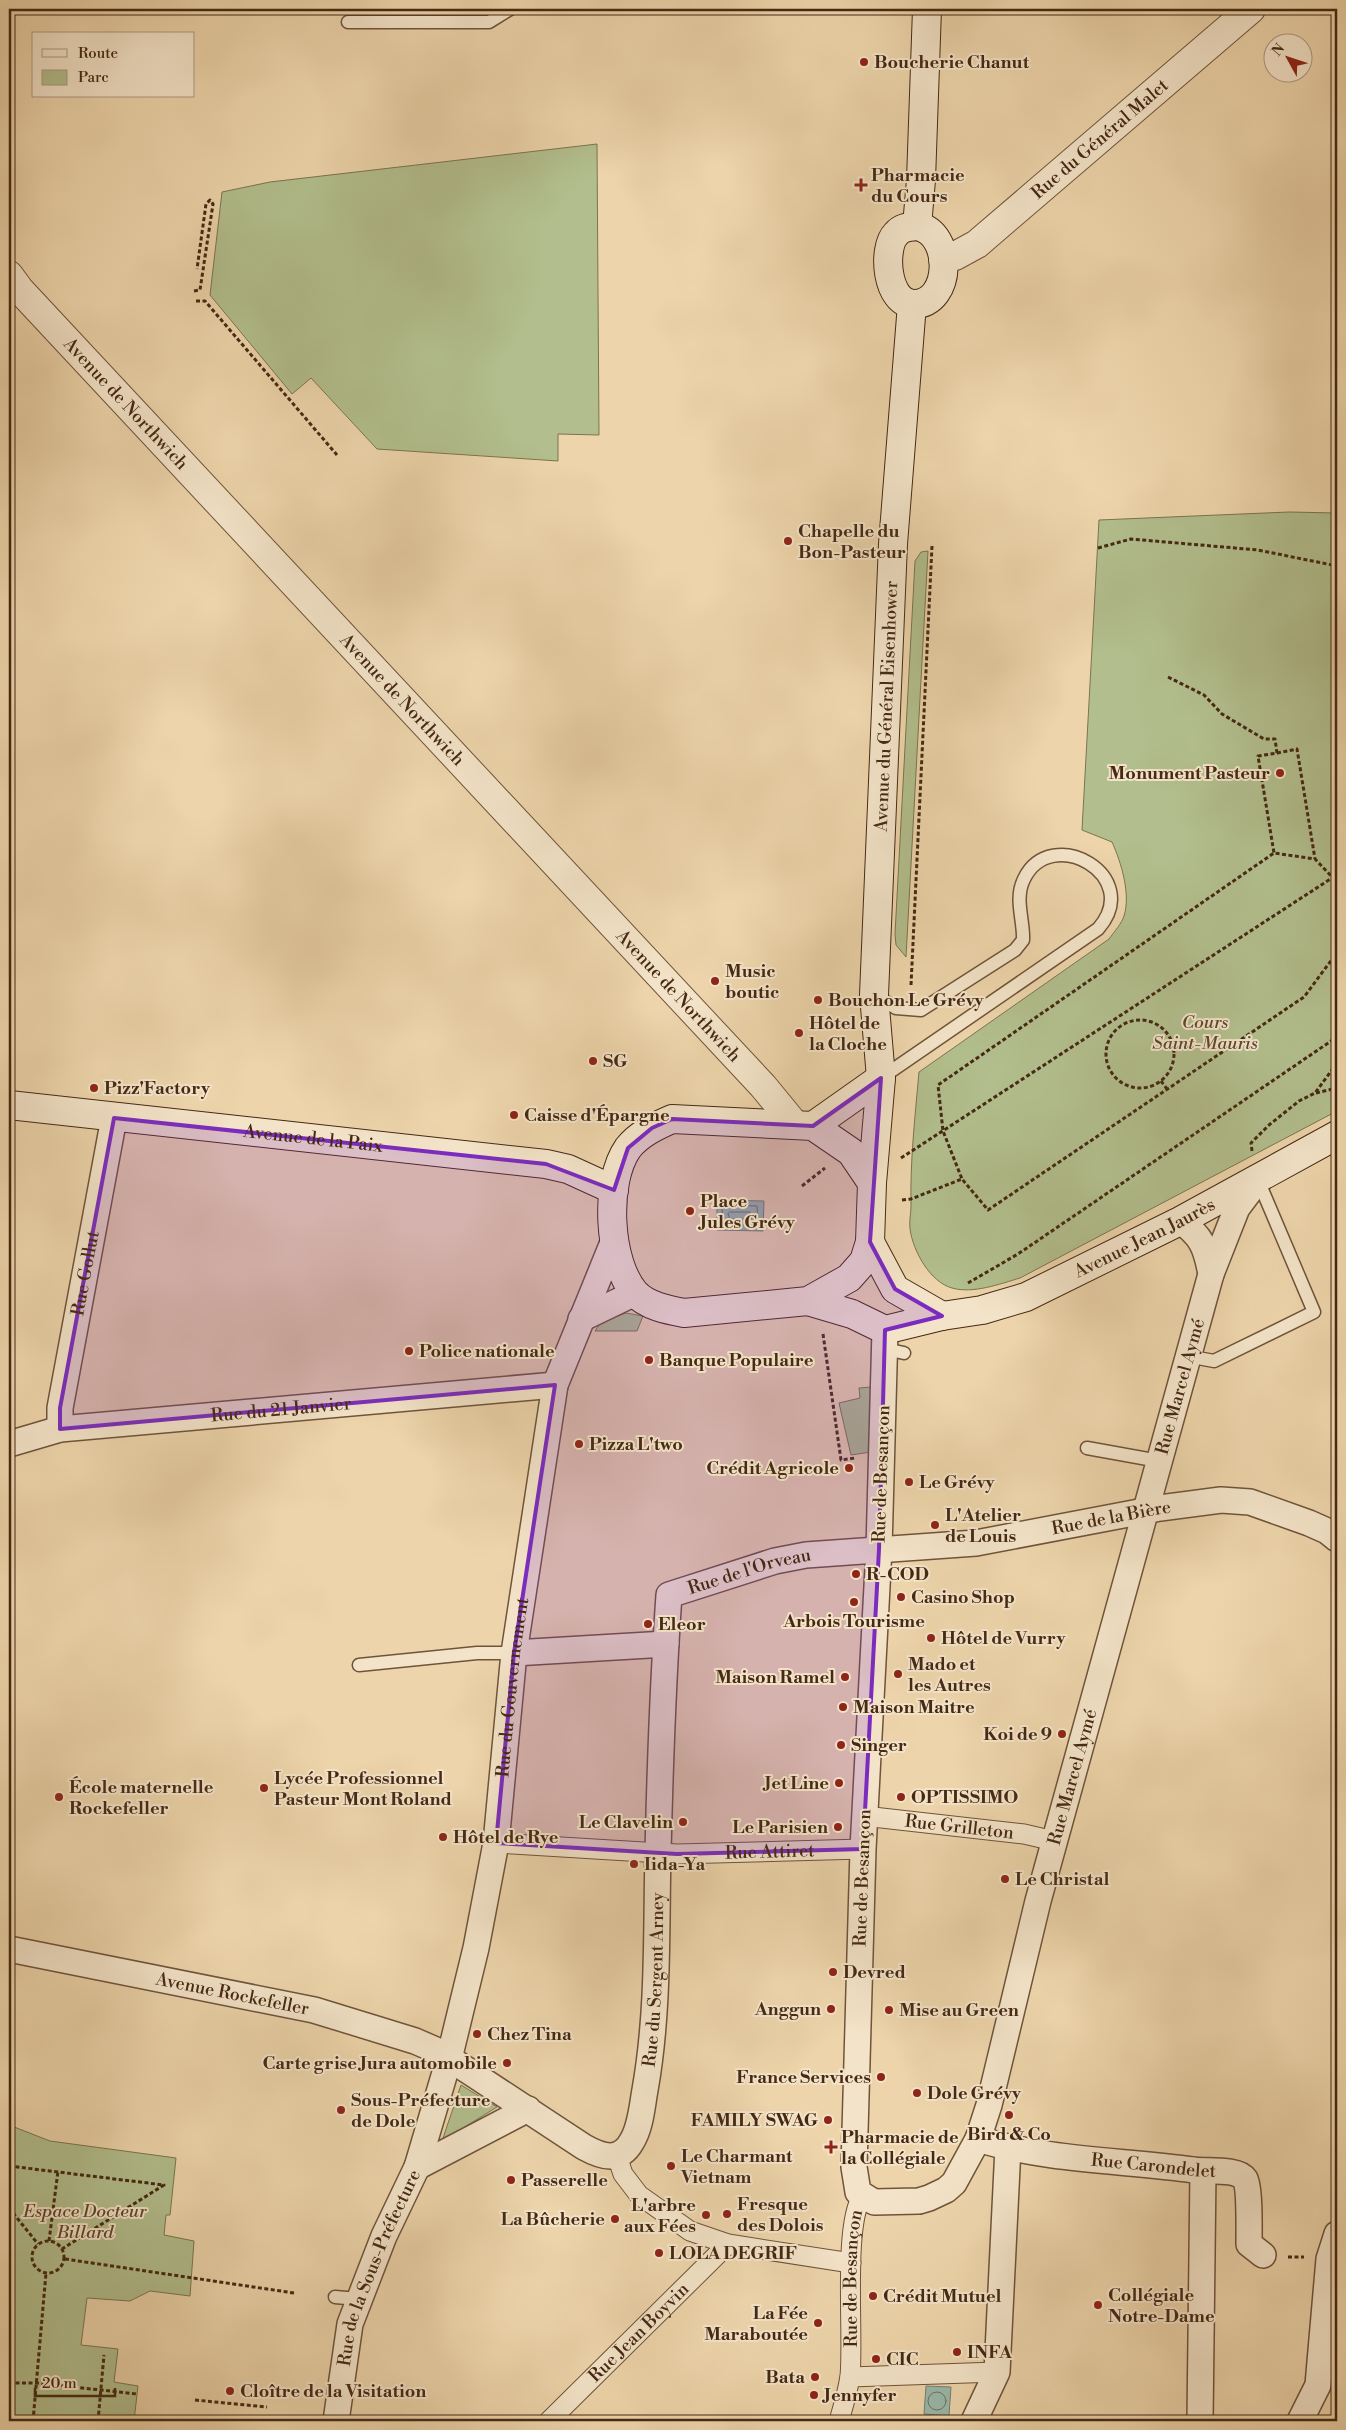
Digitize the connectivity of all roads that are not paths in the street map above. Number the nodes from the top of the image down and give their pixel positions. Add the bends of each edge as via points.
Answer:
1 (510, 9) edge
2 (927, 9) edge
3 (1251, 9) edge
4 (348, 22) dead end
5 (917, 226) junction
6 (943, 259) junction
7 (9, 275) edge
8 (912, 304) junction
9 (874, 995) junction
10 (881, 1078) junction
11 (9, 1105) edge
12 (114, 1118) junction
13 (804, 1126) junction
14 (1337, 1135) edge
15 (1258, 1180) junction
16 (872, 1183) junction
17 (614, 1190) junction
18 (1180, 1221) junction
19 (614, 1240) junction
20 (870, 1242) junction
21 (1211, 1274) junction
22 (635, 1293) junction
23 (808, 1302) junction
24 (942, 1316) junction
25 (581, 1319) junction
26 (891, 1344) junction
27 (1188, 1356) junction
28 (555, 1385) junction
29 (60, 1429) junction
30 (9, 1444) edge
31 (1086, 1448) dead end
32 (1159, 1461) junction
33 (1146, 1512) junction
34 (1337, 1539) edge
35 (879, 1549) junction
36 (666, 1644) junction
37 (514, 1653) junction
38 (359, 1665) dead end
39 (864, 1816) junction
40 (1054, 1841) junction
41 (496, 1843) junction
42 (863, 1849) junction
43 (658, 1852) junction
44 (9, 1949) edge
45 (449, 2058) junction
46 (528, 2109) junction
47 (978, 2139) junction
48 (1008, 2147) junction
49 (617, 2156) junction
50 (417, 2167) junction
51 (1204, 2171) junction
52 (862, 2197) junction
53 (1337, 2234) edge
54 (728, 2244) junction
55 (1263, 2255) road end
56 (851, 2263) junction
57 (997, 2372) junction
58 (850, 2377) junction
59 (336, 2421) edge
60 (549, 2421) edge
61 (839, 2421) edge
62 (974, 2421) edge
63 (1200, 2421) edge
64 (1300, 2421) edge

1 - 4 lane via 489,22
2 - 5 main road
3 - 6 main road, Rue du Général Malet via 977,244
5 - 6 main road via 925,227 940,241
5 - 8 main road via 905,227 890,242 889,278 901,300
6 - 8 main road via 941,284 935,295 924,302
7 - 13 main road, Avenue de Northwich via 550,860
8 - 9 main road, Avenue du Général Eisenhower via 892,544
9 - 10 main road, Avenue du Général Eisenhower
9 - 10 lane via 896,1008 921,1010 1015,950 1023,940 1019,898 1024,879 1032,867 1047,857 1066,855 1082,858 1098,869 1107,882 1112,904 1107,919 1098,929
10 - 13 main road
10 - 16 main road, Avenue du Général Eisenhower
11 - 12 main road, Avenue de la Paix
12 - 17 main road, Avenue de la Paix via 546,1164 568,1169
12 - 29 street, Rue Gollut via 60,1408
13 - 16 main road via 847,1149
13 - 17 main road via 672,1119 652,1128 628,1148 616,1176
14 - 15 main road, Avenue Jean Jaurès
15 - 18 main road, Avenue Jean Jaurès
15 - 21 street, Rue Marcel Aymé via 1238,1208
15 - 27 lane via 1314,1312 1214,1361
16 - 20 main road
17 - 19 main road
18 - 21 street, Rue Marcel Aymé via 1194,1231 1205,1249
18 - 24 main road, Avenue Jean Jaurès via 1026,1297 982,1310
19 - 22 main road via 621,1271
19 - 25 street, Rue du Gouvernement
20 - 23 main road via 864,1261 849,1278
20 - 24 main road via 895,1289
21 - 27 street, Rue Marcel Aymé
22 - 23 main road via 656,1306 684,1313
22 - 25 street
23 - 26 main road via 852,1314
24 - 26 main road, Avenue Jean Jaurès
25 - 28 street, Rue du Gouvernement
26 - 35 street, Rue de Besançon
27 - 32 street, Rue Marcel Aymé
28 - 29 street, Rue du 21 Janvier
28 - 37 street, Rue du Gouvernement
29 - 30 street, Rue du 21 Janvier
31 - 32 lane
32 - 33 street, Rue Marcel Aymé
33 - 34 street, Rue de la Bière via 1221,1500 1250,1502 1310,1523
33 - 35 street, Rue de la Bière via 976,1543
33 - 40 street, Rue Marcel Aymé
35 - 36 street, Rue de l'Orveau via 775,1561 669,1595
35 - 39 street, Rue de Besançon
36 - 37 street
36 - 43 street, Rue du Sergent Arney
37 - 38 lane via 477,1653
37 - 41 street, Rue du Gouvernement
39 - 40 street, Rue Grilleton via 1024,1834
39 - 42 street, Rue de Besançon
40 - 47 street, Rue Marcel Aymé
41 - 43 street, Rue Attiret
41 - 45 street, Rue du Gouvernement via 476,1948
42 - 43 street, Rue Attiret
42 - 52 street, Rue de Besançon via 854,2167 855,2185
43 - 49 street, Rue du Sergent Arney via 656,1997 648,2076 632,2142
44 - 45 street, Avenue Rockefeller via 314,2010 415,2041
45 - 46 street, Avenue Rockefeller
45 - 50 street, Rue du Gouvernement
46 - 49 street via 584,2147 603,2157
46 - 50 street, Rue de la Sous-Préfecture
47 - 48 street, Rue Carondelet
47 - 52 street, Rue Marcel Aymé via 962,2170 946,2190 919,2201 884,2203
48 - 51 street, Rue Carondelet
48 - 57 street
49 - 54 street via 623,2174 639,2195 690,2231
50 - 59 street, Rue de la Sous-Préfecture via 384,2236 347,2298 350,2324
51 - 55 street, Rue Carondelet via 1236,2172 1245,2178 1249,2244
51 - 63 street
52 - 56 street, Rue de Besançon via 856,2206
53 - 64 street via 1329,2259 1318,2385
54 - 56 street
54 - 60 street, Rue Jean Boyvin
56 - 58 street, Rue de Besançon
57 - 58 street
57 - 62 street
58 - 61 street, Rue de Besançon

